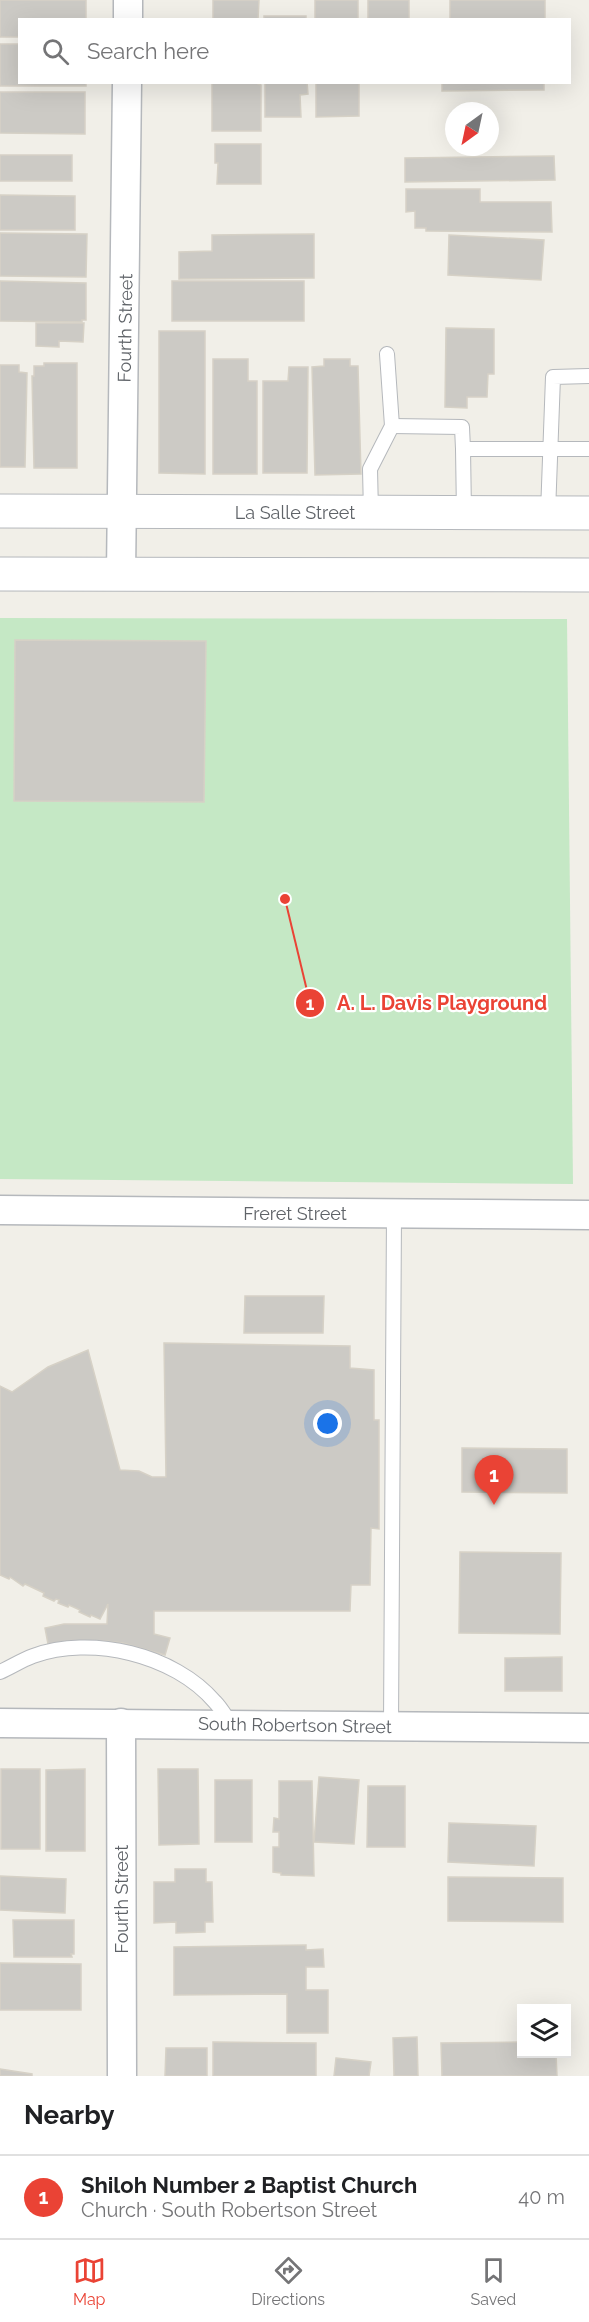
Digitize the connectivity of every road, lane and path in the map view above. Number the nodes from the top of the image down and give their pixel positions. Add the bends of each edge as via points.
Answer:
1 (128, 0) edge
2 (128, 18) edge
3 (127, 84) edge
4 (387, 354) dead end
5 (589, 376) edge
6 (392, 426) junction
7 (552, 448) junction
8 (463, 449) junction
9 (589, 449) edge
10 (0, 511) edge
11 (123, 512) junction
12 (371, 513) junction
13 (464, 513) junction
14 (548, 513) junction
15 (589, 513) edge
16 (0, 574) edge
17 (121, 574) junction
18 (589, 575) edge
19 (0, 1210) edge
20 (394, 1213) junction
21 (589, 1215) edge
22 (0, 1672) edge
23 (0, 1723) edge
24 (121, 1723) junction
25 (231, 1724) junction
26 (391, 1726) junction
27 (589, 1728) edge
28 (122, 2076) edge

1 - 2 street
3 - 11 street, Fourth Street
4 - 6 lane
5 - 7 lane via 554,376
6 - 8 lane via 462,426
6 - 12 lane via 370,469
7 - 8 lane
7 - 9 lane
7 - 14 lane
8 - 13 lane
10 - 11 street, La Salle Street
11 - 12 street, La Salle Street
11 - 17 street, Fourth Street
12 - 13 street, La Salle Street
13 - 14 street, La Salle Street
14 - 15 street, La Salle Street
16 - 17 street
17 - 18 street
19 - 20 street, Freret Street
20 - 21 street, Freret Street
20 - 26 lane
22 - 25 lane via 33,1656 71,1647 127,1652 158,1662 194,1683
23 - 24 street, South Robertson Street
24 - 25 street, South Robertson Street
24 - 28 street, Fourth Street
25 - 26 street, South Robertson Street
26 - 27 street, South Robertson Street

